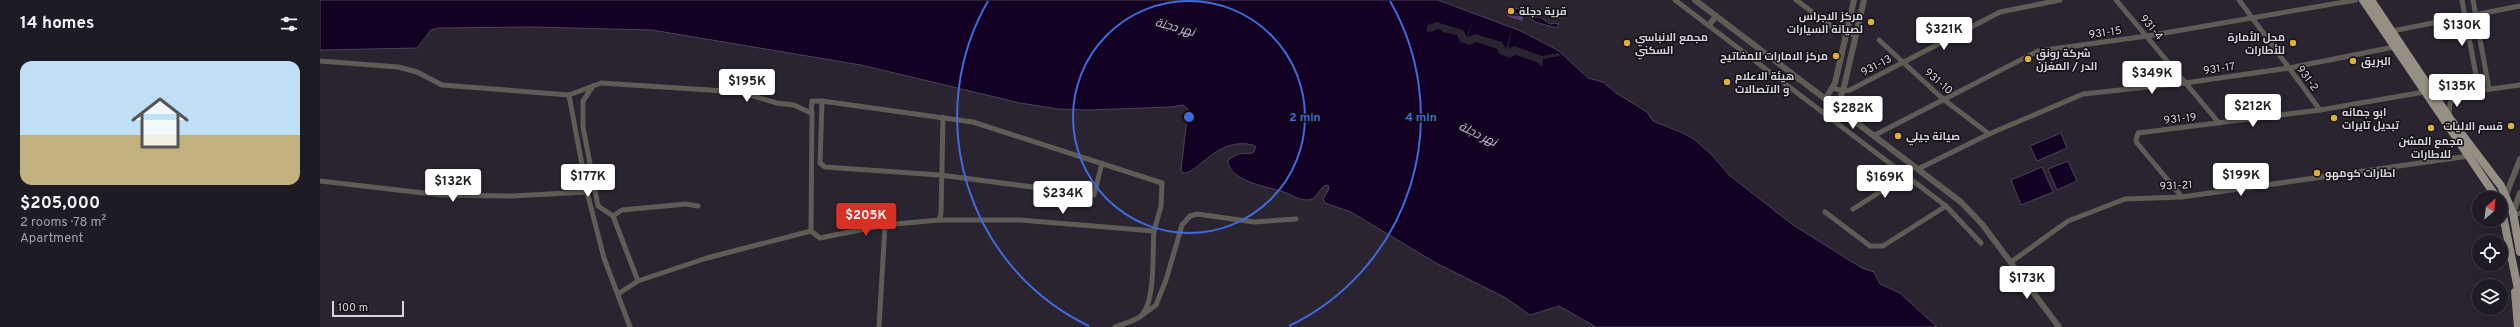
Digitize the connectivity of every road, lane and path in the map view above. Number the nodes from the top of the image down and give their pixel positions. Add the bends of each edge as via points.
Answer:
1 (1675, 0) edge
2 (1695, 0) edge
3 (1796, 0) edge
4 (1854, 0) edge
5 (1864, 0) edge
6 (2060, 0) edge
7 (2116, 0) edge
8 (2239, 0) edge
9 (2356, 0) edge
10 (2363, 0) edge
11 (2371, 0) edge
12 (2462, 0) edge
13 (2473, 0) edge
14 (2520, 6) edge
15 (2475, 14) junction
16 (1716, 16) junction
17 (2465, 16) junction
18 (2252, 18) junction
19 (1709, 25) junction
20 (2392, 31) junction
21 (1846, 33) junction
22 (1856, 35) junction
23 (2147, 36) junction
24 (1879, 40) dead end
25 (2394, 47) junction
26 (320, 61) edge
27 (1903, 63) junction
28 (2289, 68) junction
29 (2185, 83) junction
30 (2520, 85) edge
31 (593, 86) junction
32 (1833, 88) junction
33 (2489, 89) junction
34 (2479, 90) junction
35 (1843, 92) junction
36 (2424, 92) junction
37 (2458, 93) junction
38 (569, 95) junction
39 (2434, 97) junction
40 (1826, 98) junction
41 (1943, 99) junction
42 (822, 101) junction
43 (1837, 106) junction
44 (2320, 110) junction
45 (812, 112) junction
46 (943, 117) junction
47 (2451, 120) junction
48 (2219, 123) junction
49 (1989, 134) junction
50 (1874, 135) junction
51 (2475, 152) junction
52 (2468, 157) junction
53 (2520, 159) edge
54 (1102, 163) junction
55 (1918, 169) junction
56 (1907, 175) junction
57 (940, 176) junction
58 (320, 181) edge
59 (2501, 186) junction
60 (2511, 186) junction
61 (2492, 191) edge
62 (2504, 191) edge
63 (2508, 191) edge
64 (587, 192) junction
65 (2520, 193) edge
66 (2182, 197) junction
67 (2508, 198) edge
68 (698, 206) dead end
69 (1946, 206) junction
70 (1853, 209) dead end
71 (1825, 212) dead end
72 (2516, 214) edge
73 (613, 216) junction
74 (1296, 219) dead end
75 (939, 220) junction
76 (885, 225) junction
77 (2505, 227) edge
78 (811, 231) junction
79 (1154, 231) junction
80 (1981, 243) dead end
81 (2520, 252) edge
82 (2011, 262) junction
83 (638, 281) junction
84 (2516, 281) junction
85 (618, 294) junction
86 (2520, 299) edge
87 (1141, 316) junction
88 (630, 327) edge
89 (879, 327) edge
90 (1115, 327) edge
91 (2059, 327) edge
92 (2518, 327) edge

1 - 19 street
2 - 16 street
3 - 21 street via 1838,31
4 - 21 street
5 - 22 street
6 - 27 street, 931-13 via 2000,12
7 - 23 street, 931-4
8 - 18 street, 931-2
9 - 18 street, 931-15
10 - 25 main road
11 - 20 main road
12 - 17 street
13 - 15 street
14 - 15 street
15 - 17 street
15 - 33 street
16 - 19 street
16 - 40 street
17 - 20 street
17 - 34 street
18 - 23 street, 931-15
18 - 28 street, 931-2
19 - 56 street
20 - 39 main road
21 - 22 street
21 - 32 street
22 - 35 street
23 - 29 street, 931-4
23 - 41 street, 931-15 via 2038,51
24 - 27 street, 931-10
25 - 28 street, 931-17
25 - 36 main road
26 - 38 street via 398,67 417,72 442,85
27 - 35 street, 931-13
27 - 41 street, 931-10
28 - 29 street, 931-17
28 - 44 street, 931-2
29 - 48 street, 931-4
29 - 49 street, 931-17 via 2083,94
30 - 33 street
31 - 38 street
31 - 45 street via 601,83 740,92
31 - 73 street via 583,100 584,127 598,206
32 - 35 street
32 - 40 street
33 - 34 street
34 - 37 street
35 - 43 street
36 - 44 street, 931-19
36 - 52 main road
37 - 39 street
37 - 47 street via 2449,106
38 - 64 street
39 - 47 main road
40 - 43 street
41 - 49 street, 931-10
41 - 50 street, 931-15
42 - 45 street via 812,102
42 - 46 street
42 - 57 street via 820,163 825,167
43 - 50 street
44 - 48 street, 931-19
45 - 78 street
46 - 54 street via 1008,131
46 - 57 street
47 - 51 main road
48 - 66 street, 931-19 via 2142,132 2136,136 2138,143
49 - 55 street, 931-17
50 - 55 street
51 - 52 street, 931-21
51 - 59 main road
52 - 61 main road
52 - 66 street, 931-21
53 - 60 street
54 - 57 street via 1094,195
54 - 79 street via 1162,183 1161,206
55 - 82 street via 1961,202
56 - 69 street
56 - 70 street
57 - 75 street
58 - 64 street via 441,194 512,196
59 - 60 main road
59 - 62 main road
60 - 63 street
64 - 85 street via 604,258
65 - 72 street
66 - 82 street, 931-21 via 2125,199 2098,208 2068,221
67 - 72 main road
68 - 73 street via 686,204 622,210
69 - 71 street via 1883,246 1876,247 1870,246
69 - 80 street
72 - 81 main road
73 - 83 street
74 - 87 street via 1254,222 1197,214 1190,216 1182,225 1156,305
75 - 76 street
75 - 79 street via 1020,220
76 - 78 street via 820,238
76 - 89 street
77 - 84 main road
78 - 83 street via 707,258
79 - 87 street via 1151,291
82 - 91 street
83 - 85 street
84 - 86 main road
84 - 92 main road via 2515,311
85 - 88 street
87 - 90 street

